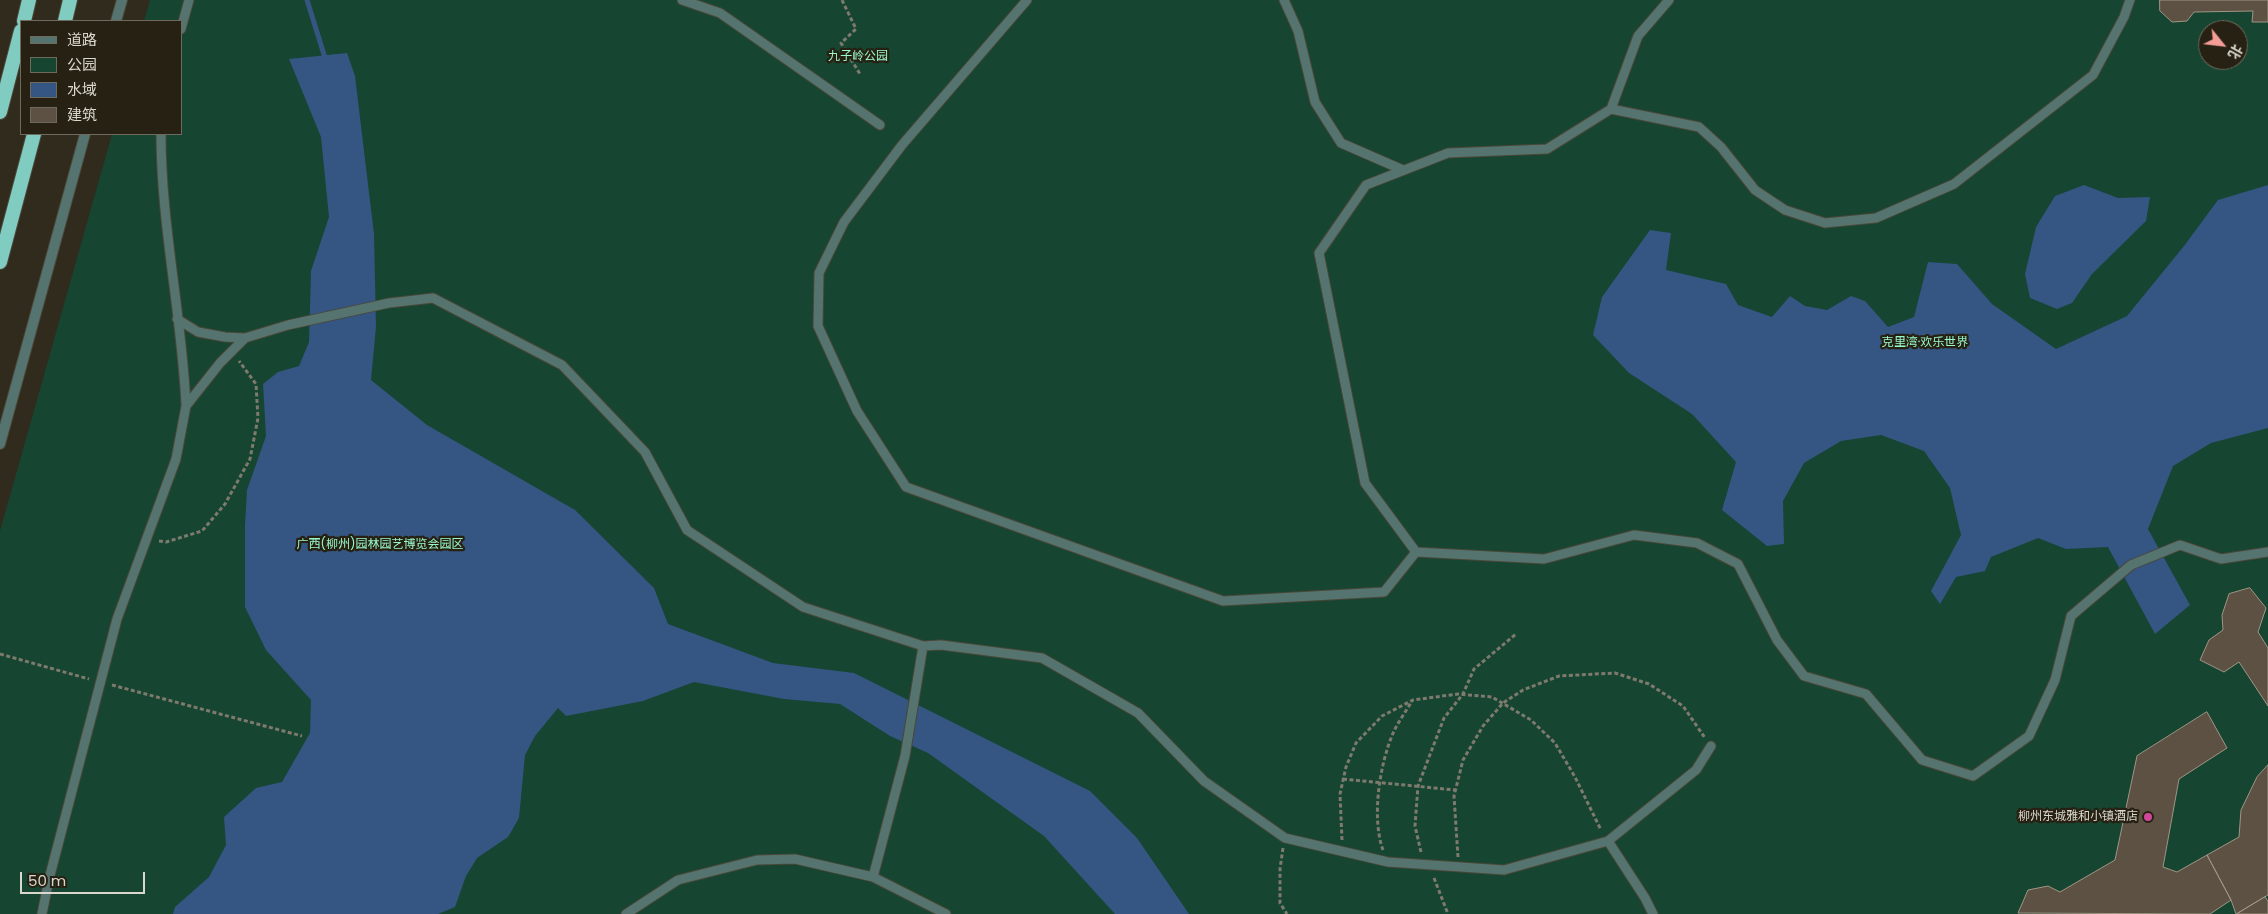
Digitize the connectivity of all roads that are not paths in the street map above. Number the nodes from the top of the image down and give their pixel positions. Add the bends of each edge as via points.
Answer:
1 (29, 0) edge
2 (70, 0) edge
3 (122, 0) edge
4 (188, 0) edge
5 (682, 0) edge
6 (1027, 0) edge
7 (1284, 0) edge
8 (1669, 0) edge
9 (2130, 0) edge
10 (24, 20) edge
11 (65, 20) edge
12 (116, 20) edge
13 (182, 25) edge
14 (20, 35) edge
15 (1611, 109) junction
16 (0, 112) edge
17 (880, 125) dead end
18 (34, 135) edge
19 (85, 135) edge
20 (161, 135) edge
21 (1404, 170) junction
22 (0, 262) edge
23 (177, 318) junction
24 (245, 338) junction
25 (186, 406) junction
26 (0, 444) edge
27 (1416, 552) junction
28 (2268, 554) edge
29 (923, 646) junction
30 (1711, 746) road end
31 (1608, 841) junction
32 (873, 877) junction
33 (42, 914) edge
34 (626, 914) edge
35 (946, 914) edge
36 (1653, 914) edge

1 - 10 highway
2 - 11 highway
3 - 12 street
4 - 13 lane
5 - 17 lane via 720,13
6 - 27 lane via 902,145 844,222 818,273 818,326 857,411 906,487 1223,601 1384,592
7 - 21 lane via 1298,31 1315,102 1340,143
8 - 15 lane via 1638,36
9 - 15 lane via 2093,75 1954,184 1876,218 1826,223 1784,210 1755,190 1721,147 1699,127
14 - 16 highway
15 - 21 lane via 1547,149 1448,153
18 - 22 highway
19 - 26 street
20 - 23 lane via 161,172
21 - 27 lane via 1366,185 1319,253 1365,482
23 - 24 lane via 198,332
23 - 25 lane
24 - 25 lane
24 - 29 lane via 389,303 433,298 562,365 645,452 687,530 803,607
25 - 33 lane via 176,459 117,619
27 - 28 lane via 1544,559 1634,534 1697,543 1738,564 1776,640 1804,676 1866,694 1922,760 1974,776 2029,736 2055,680 2071,616 2131,565 2180,545 2221,559
29 - 31 lane via 941,645 1042,658 1138,713 1204,781 1285,838 1388,862 1504,870
29 - 32 lane via 905,756
30 - 31 lane via 1696,770
31 - 36 lane
32 - 34 lane via 795,860 757,860 678,880
32 - 35 lane

